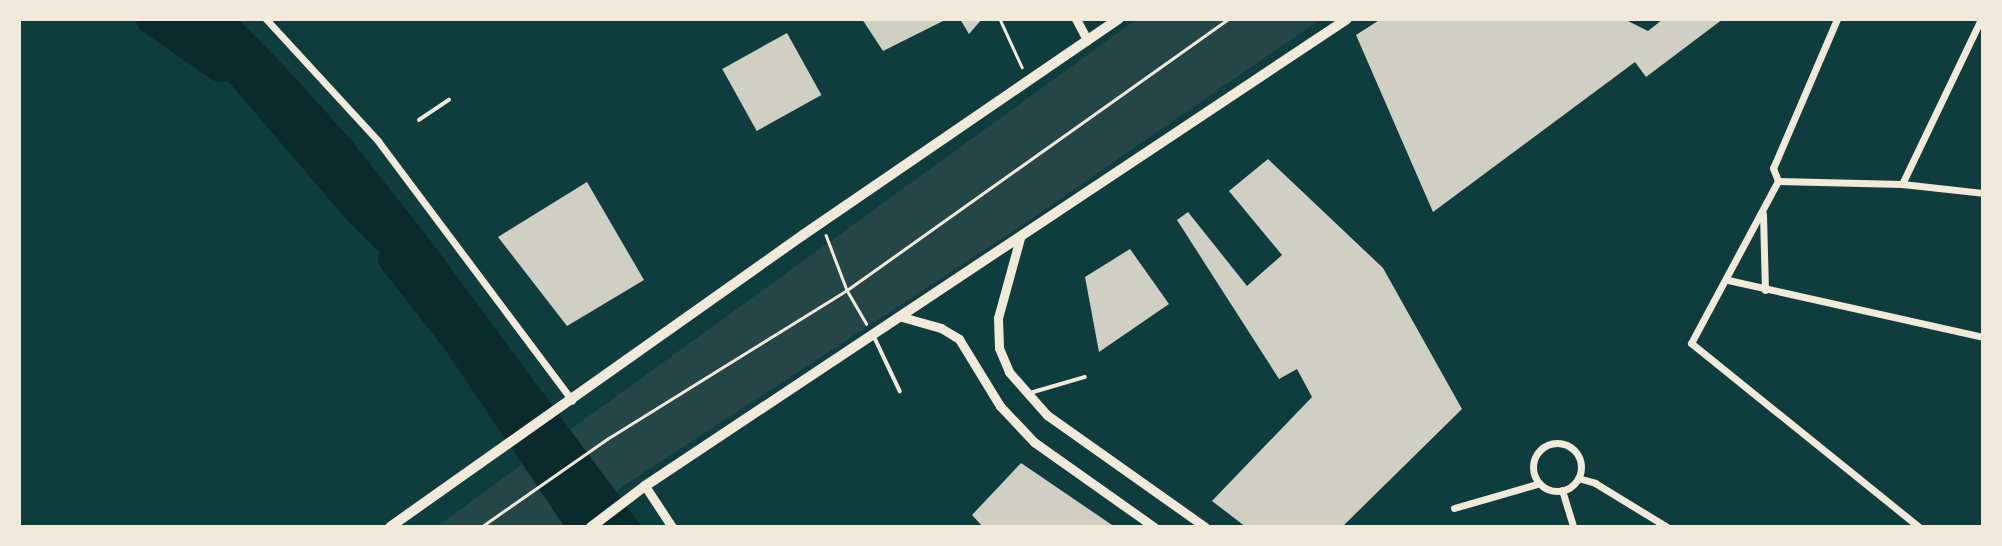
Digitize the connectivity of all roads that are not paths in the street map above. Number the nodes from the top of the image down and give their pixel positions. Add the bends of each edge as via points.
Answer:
1 (266, 19) edge
2 (1076, 19) edge
3 (1119, 19) edge
4 (1348, 19) edge
5 (1837, 19) edge
6 (1981, 19) edge
7 (1087, 40) junction
8 (449, 100) dead end
9 (418, 120) dead end
10 (1778, 181) junction
11 (1902, 184) junction
12 (1983, 193) edge
13 (1763, 214) junction
14 (1020, 238) junction
15 (1728, 281) junction
16 (1765, 290) junction
17 (902, 317) junction
18 (874, 336) junction
19 (1983, 337) edge
20 (1084, 377) dead end
21 (900, 391) dead end
22 (1025, 395) junction
23 (568, 403) junction
24 (1578, 478) junction
25 (1537, 484) junction
26 (645, 486) junction
27 (1562, 490) junction
28 (1454, 508) dead end
29 (390, 527) edge
30 (591, 527) edge
31 (672, 527) edge
32 (1154, 527) edge
33 (1205, 527) edge
34 (1573, 527) edge
35 (1667, 527) edge
36 (1919, 527) edge

1 - 23 street via 378,141
2 - 7 street
3 - 7 main road
4 - 14 main road
5 - 10 street via 1773,168
6 - 11 street
7 - 23 main road
8 - 9 lane
10 - 11 street
10 - 13 street
11 - 12 street
13 - 15 street
13 - 16 street
14 - 17 main road
14 - 22 street via 1003,288 999,348
15 - 16 street
15 - 36 street via 1691,344
16 - 19 street
17 - 18 main road
17 - 32 street via 942,328 959,339 1000,406 1034,442
18 - 21 lane
18 - 26 main road
20 - 22 lane
22 - 33 street via 1068,431
23 - 29 main road
24 - 25 street via 1581,463 1574,450 1552,444 1535,458
24 - 27 street
24 - 35 street via 1595,483
25 - 27 street
25 - 28 street
26 - 30 main road
26 - 31 street
27 - 34 street

